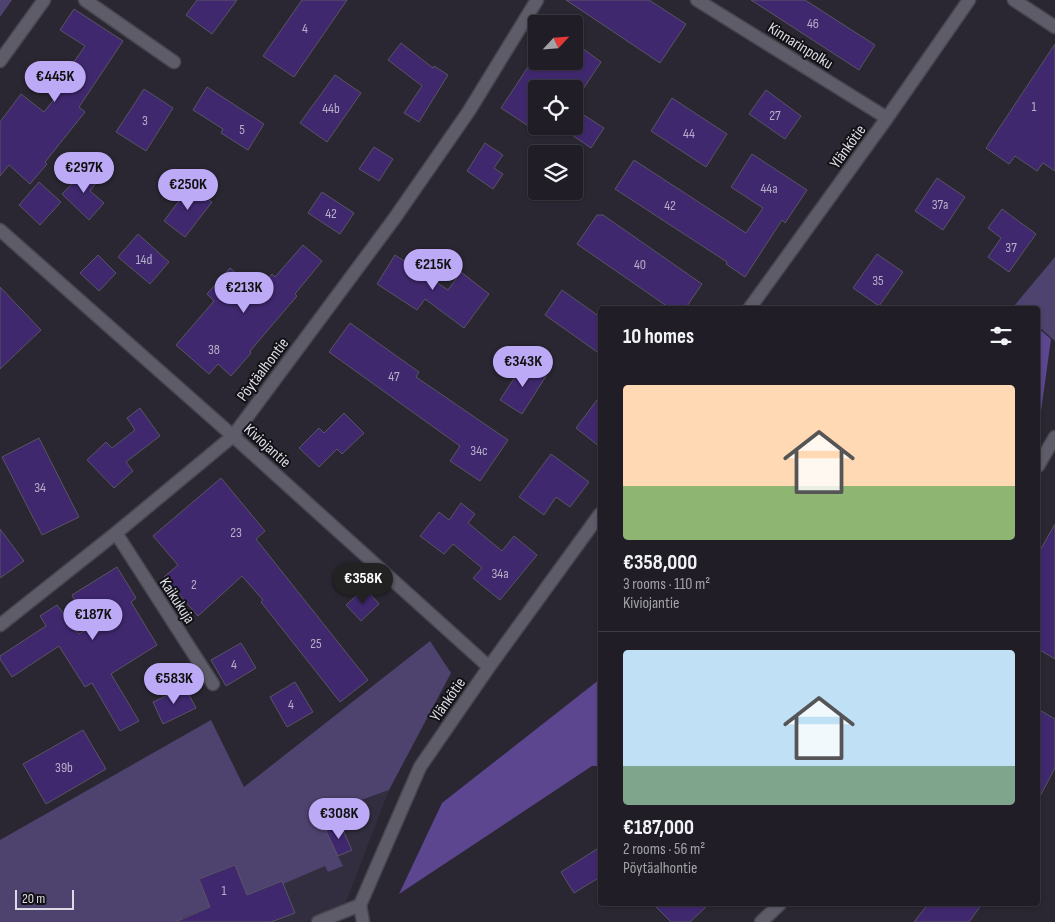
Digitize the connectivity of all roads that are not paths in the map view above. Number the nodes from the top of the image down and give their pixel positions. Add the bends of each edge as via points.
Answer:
1 (44, 0) edge
2 (85, 0) edge
3 (537, 0) edge
4 (698, 0) edge
5 (969, 0) edge
6 (1014, 0) edge
7 (1055, 27) edge
8 (0, 61) edge
9 (174, 62) dead end
10 (887, 118) junction
11 (0, 230) edge
12 (751, 306) edge
13 (233, 436) junction
14 (1055, 437) edge
15 (1040, 463) edge
16 (598, 517) edge
17 (116, 533) junction
18 (0, 625) edge
19 (489, 667) junction
20 (213, 684) dead end
21 (360, 905) junction
22 (778, 906) edge
23 (318, 922) edge
24 (363, 922) edge
25 (761, 922) edge

1 - 8 street
2 - 9 street
3 - 13 street, Pöytäalhontie via 469,111 405,204
4 - 10 street, Kinnarinpolku
5 - 10 street, Ylänkötie
6 - 7 street
10 - 12 street, Ylänkötie
11 - 13 street, Kiviojantie
13 - 17 street, Pöytäalhontie
13 - 19 street, Kiviojantie
14 - 15 street
16 - 19 street, Ylänkötie
17 - 18 street, Pöytäalhontie
17 - 20 street, Kaikukuja
19 - 21 street, Ylänkötie via 420,767
21 - 23 street
21 - 24 street
22 - 25 street

